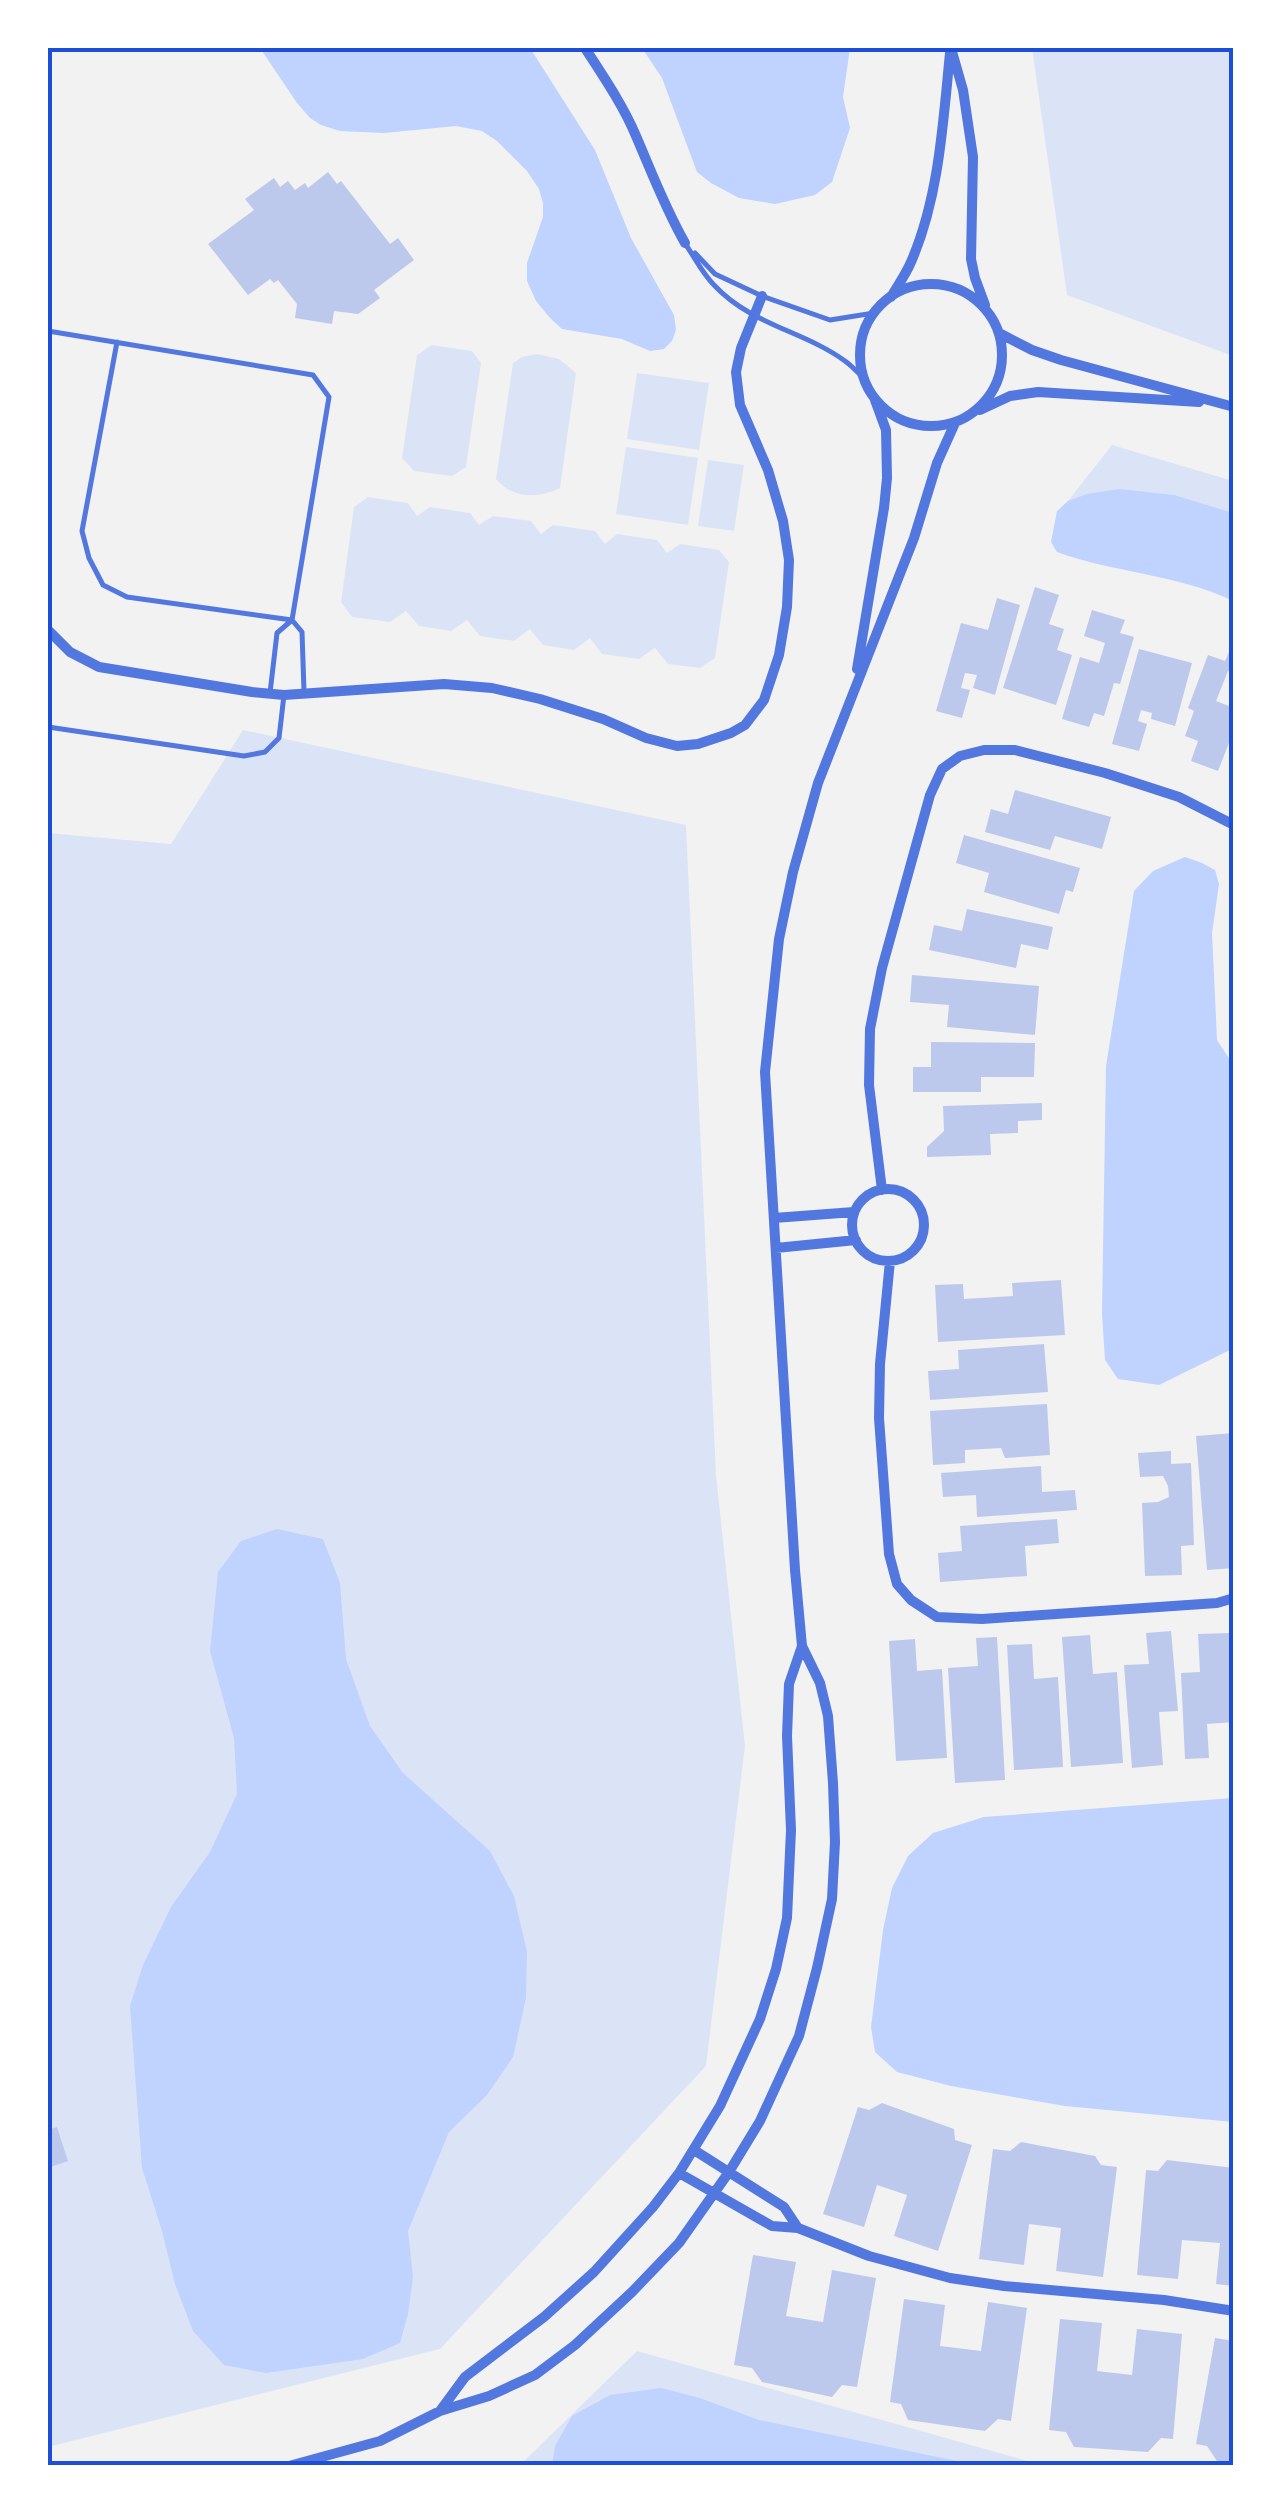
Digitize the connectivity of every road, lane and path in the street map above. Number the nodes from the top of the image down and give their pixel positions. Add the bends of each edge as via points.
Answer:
1 (585, 48) edge
2 (951, 48) edge
3 (685, 243) junction
4 (762, 296) junction
5 (891, 296) junction
6 (987, 311) junction
7 (874, 314) junction
8 (754, 316) junction
9 (48, 330) edge
10 (999, 333) junction
11 (117, 342) junction
12 (863, 377) junction
13 (875, 399) junction
14 (1215, 403) junction
15 (1234, 407) edge
16 (974, 412) junction
17 (954, 423) junction
18 (292, 620) junction
19 (48, 630) edge
20 (852, 693) junction
21 (270, 694) junction
22 (304, 694) junction
23 (284, 696) junction
24 (48, 728) edge
25 (1234, 824) edge
26 (882, 1190) junction
27 (854, 1212) junction
28 (774, 1218) junction
29 (856, 1240) junction
30 (776, 1248) junction
31 (890, 1261) junction
32 (1234, 1598) edge
33 (802, 1646) junction
34 (694, 2150) junction
35 (729, 2172) junction
36 (679, 2173) junction
37 (715, 2194) junction
38 (798, 2228) junction
39 (1234, 2311) edge
40 (440, 2411) junction
41 (289, 2466) edge

1 - 3 street via 636,134
2 - 5 street via 928,206 910,265
2 - 6 street via 973,156 972,259
3 - 4 lane via 715,274
3 - 8 lane via 714,285
4 - 7 lane via 830,320
4 - 8 street
5 - 6 street via 932,284 972,296
5 - 7 street
6 - 10 street
7 - 12 street via 863,334
8 - 12 lane via 823,348
8 - 22 street via 736,372 740,405 768,470 789,560 772,679 744,725 715,740 677,746 492,688 444,684
9 - 11 lane
10 - 14 street via 1061,360
10 - 16 street via 1000,377
11 - 18 lane via 82,532 103,585 128,597
11 - 18 lane via 313,375 328,397
12 - 13 street
13 - 17 street via 911,424
13 - 20 street via 886,430 884,508
14 - 15 street
14 - 16 street via 1038,392
16 - 17 street
17 - 20 street
18 - 21 lane via 277,634
18 - 22 lane via 302,632
19 - 21 street via 99,668
20 - 28 street via 818,783 779,939 765,1072
21 - 23 street
22 - 23 street
23 - 24 lane via 280,738 265,752 244,756
25 - 26 street via 1179,797 1015,750 960,756 942,769 870,1029 869,1085
26 - 27 street via 864,1197
26 - 31 street via 910,1196 924,1217 914,1250
27 - 28 street
27 - 29 street
28 - 30 street
29 - 30 street
29 - 31 street via 870,1256
30 - 33 street
31 - 32 street via 880,1364 888,1554 911,1600 937,1617 982,1619
33 - 34 street via 789,1684 787,1918 760,2019
33 - 35 street via 828,1716 832,1899 798,2036
34 - 35 street
34 - 36 street
35 - 37 street
35 - 38 street via 784,2207
36 - 37 street
36 - 40 street via 594,2272 465,2377
37 - 38 street via 772,2226
37 - 40 street via 679,2243 575,2345 535,2375
38 - 39 street via 950,2278
40 - 41 street via 380,2441

